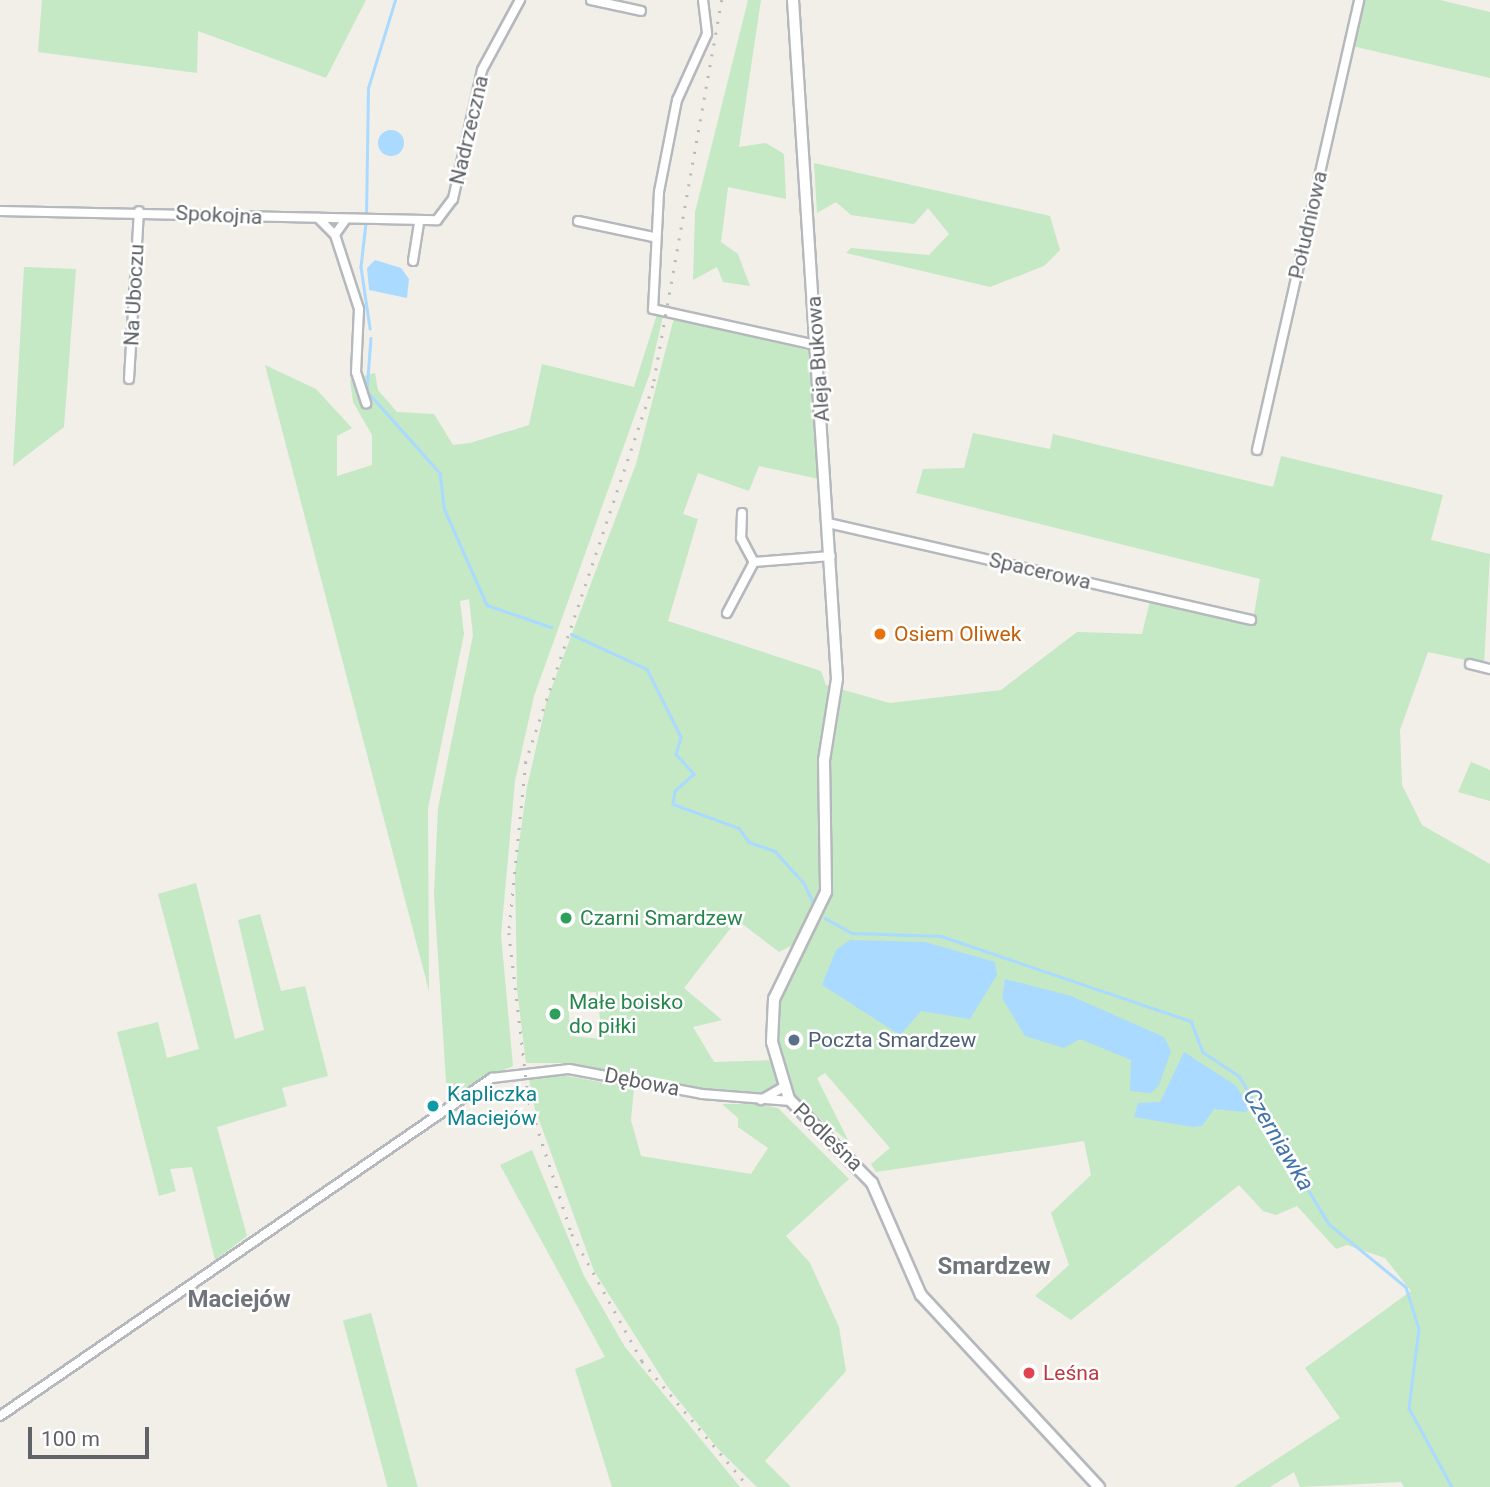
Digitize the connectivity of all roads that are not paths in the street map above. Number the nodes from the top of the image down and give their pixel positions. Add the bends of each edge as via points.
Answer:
1 (520, 0) edge
2 (591, 0) edge
3 (703, 0) edge
4 (793, 0) edge
5 (1359, 0) edge
6 (641, 11) dead end
7 (0, 211) edge
8 (139, 211) junction
9 (318, 218) junction
10 (346, 219) junction
11 (437, 220) joint
12 (578, 221) dead end
13 (419, 224) junction
14 (335, 235) junction
15 (653, 237) junction
16 (413, 261) dead end
17 (817, 345) junction
18 (129, 379) dead end
19 (366, 403) dead end
20 (1257, 450) dead end
21 (742, 513) dead end
22 (828, 523) junction
23 (831, 556) junction
24 (754, 562) junction
25 (727, 613) dead end
26 (1251, 620) dead end
27 (1470, 664) dead end
28 (1490, 669) edge
29 (834, 718) joint
30 (782, 1088) junction
31 (761, 1100) junction
32 (790, 1101) junction
33 (0, 1416) edge
34 (1099, 1487) edge

1 - 11 street, Nadrzeczna via 482,70 453,199
2 - 6 street
3 - 15 street via 707,34 674,109
4 - 17 street, Aleja Bukowa
5 - 20 street, Południowa
7 - 8 street, Spokojna
8 - 9 street, Spokojna
8 - 18 street, Na Uboczu
9 - 10 street, Spokojna
9 - 14 street
10 - 13 street, Spokojna
10 - 14 street
11 - 13 street, Spokojna
12 - 15 street
13 - 16 street
14 - 19 street via 359,309 356,372
15 - 17 street via 653,309
17 - 22 street, Aleja Bukowa
21 - 24 street via 741,538
22 - 23 street, Aleja Bukowa
22 - 26 street, Spacerowa
23 - 24 street
23 - 29 street, Aleja Bukowa
24 - 25 street
27 - 28 street
29 - 30 street, Podleśna via 824,760 825,898 770,1016
30 - 31 street
30 - 32 street, Podleśna
31 - 32 street, Dębowa
31 - 33 street, Dębowa via 569,1069 522,1070 462,1095 290,1222
32 - 34 street, Podleśna via 872,1182 907,1270 930,1308

